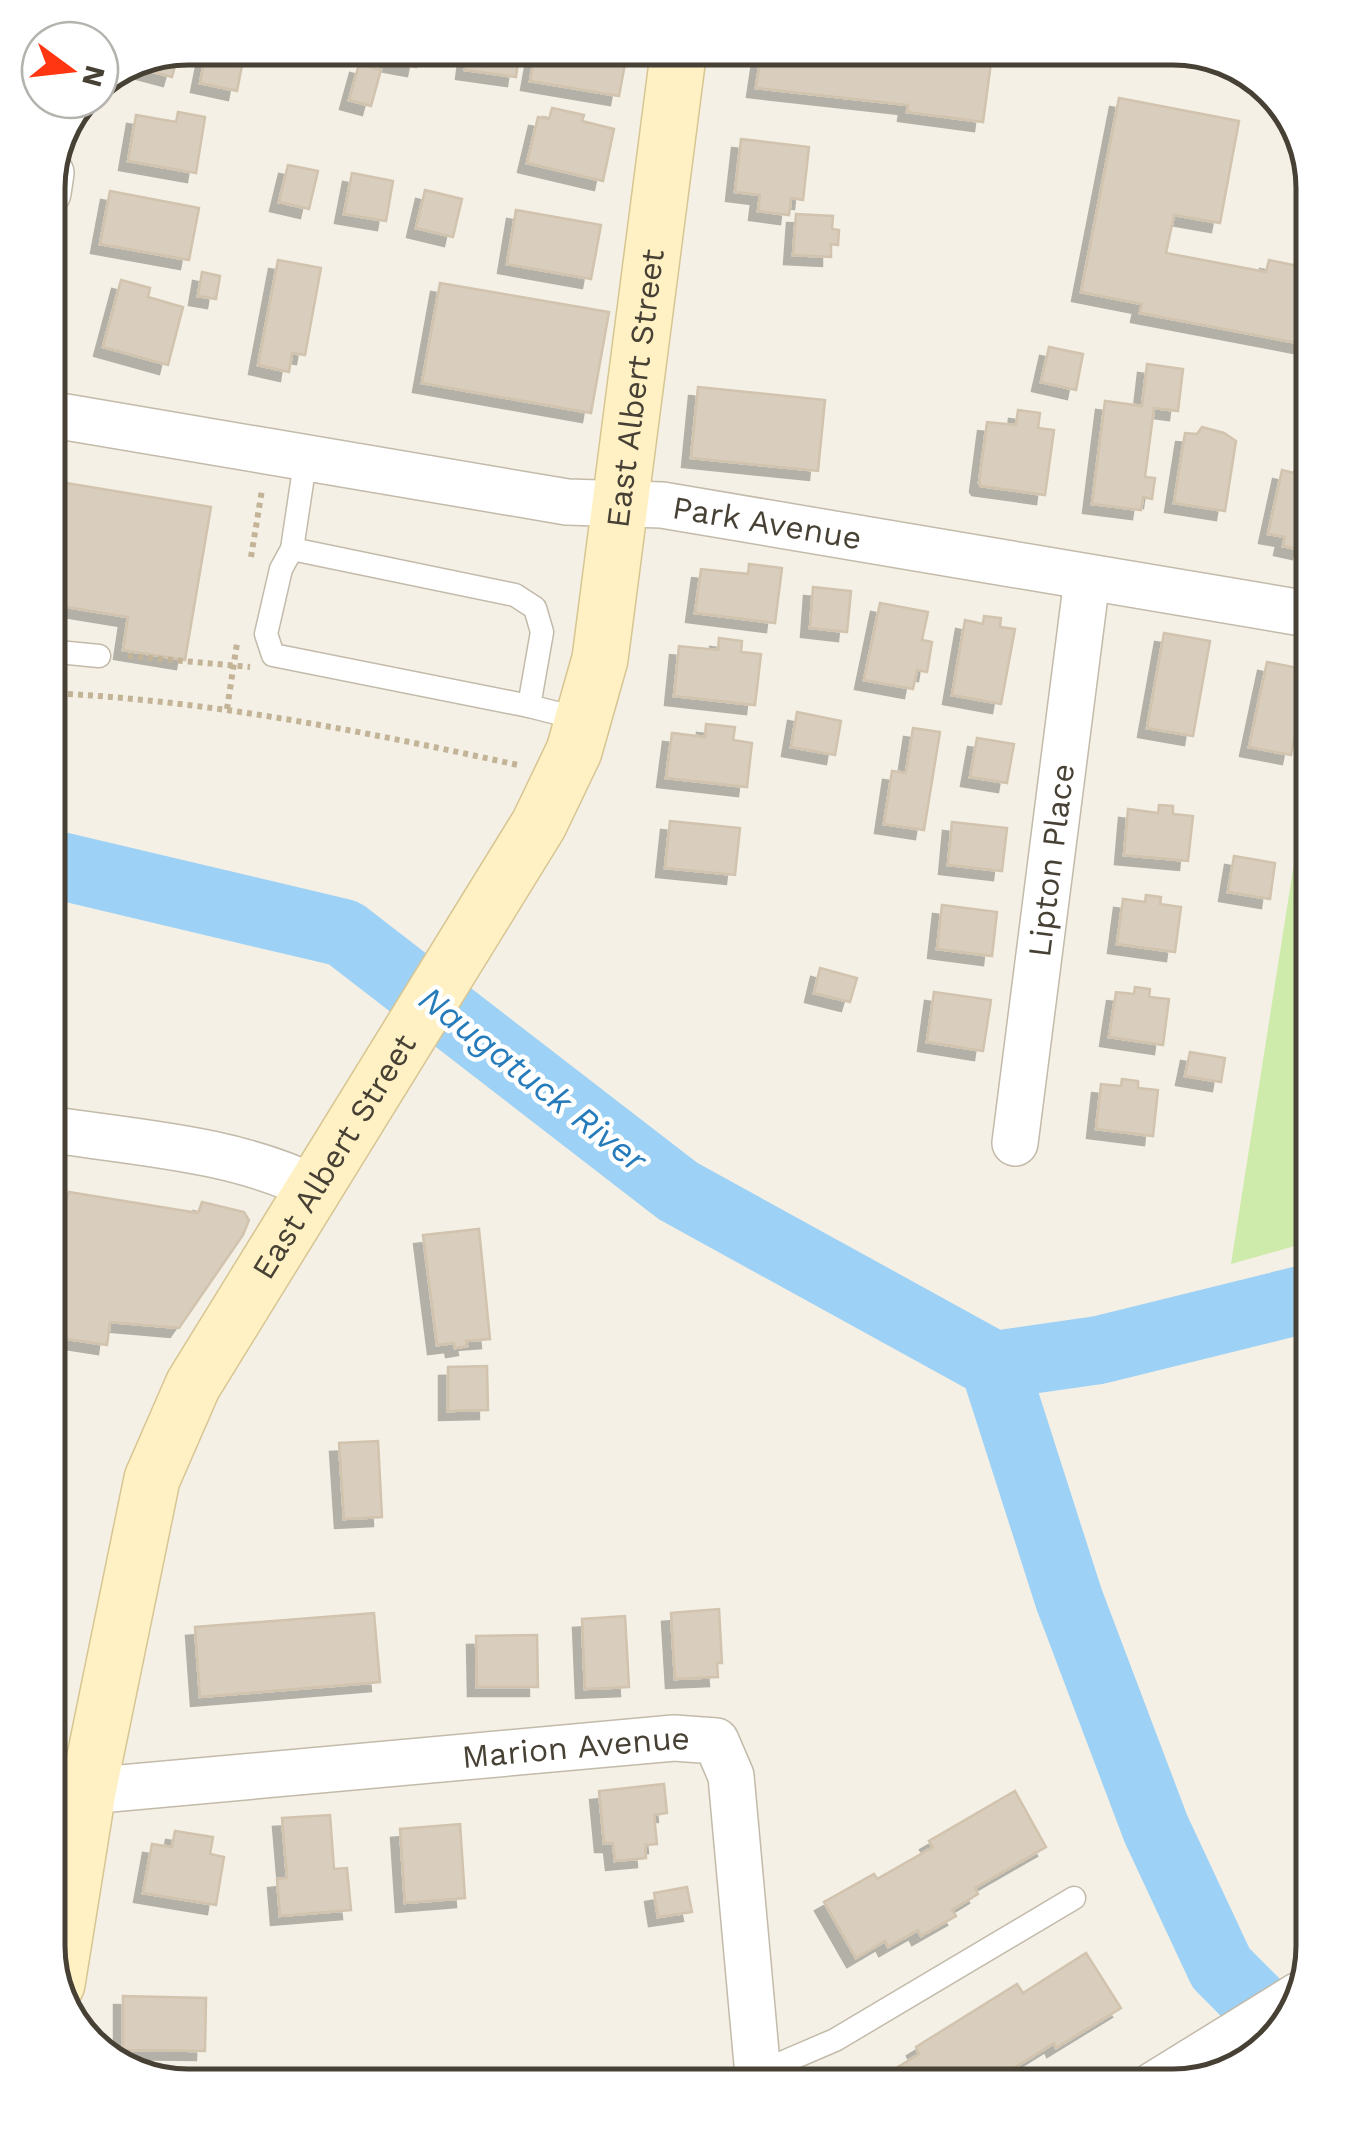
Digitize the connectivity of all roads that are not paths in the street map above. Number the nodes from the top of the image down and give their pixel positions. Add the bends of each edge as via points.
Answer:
1 (677, 65) edge
2 (65, 417) edge
3 (306, 456) junction
4 (620, 503) junction
5 (292, 549) junction
6 (1087, 579) junction
7 (1296, 612) edge
8 (65, 653) edge
9 (99, 656) road end
10 (529, 706) junction
11 (584, 720) junction
12 (65, 1131) edge
13 (1015, 1143) dead end
14 (314, 1188) junction
15 (88, 1791) junction
16 (1074, 1898) dead end
17 (65, 1930) edge
18 (1280, 2007) edge
19 (1183, 2068) edge
20 (758, 2069) edge
21 (780, 2069) edge

1 - 4 main road, East Albert Street
2 - 3 street, Park Avenue
3 - 4 street, Park Avenue via 568,502
3 - 5 lane
4 - 6 street, Park Avenue
4 - 11 main road, East Albert Street via 600,660
5 - 10 lane via 515,595 535,608 542,632
5 - 10 lane via 266,634 273,655
6 - 7 street, Park Avenue
6 - 13 street, Lipton Place
8 - 9 lane
10 - 11 lane
11 - 14 main road, East Albert Street via 551,801
12 - 14 street via 228,1158 275,1169
14 - 15 main road, East Albert Street via 193,1385 152,1478
15 - 17 main road, East Albert Street
15 - 20 street, Marion Avenue via 674,1738 716,1742 731,1776
16 - 21 lane
18 - 19 street

